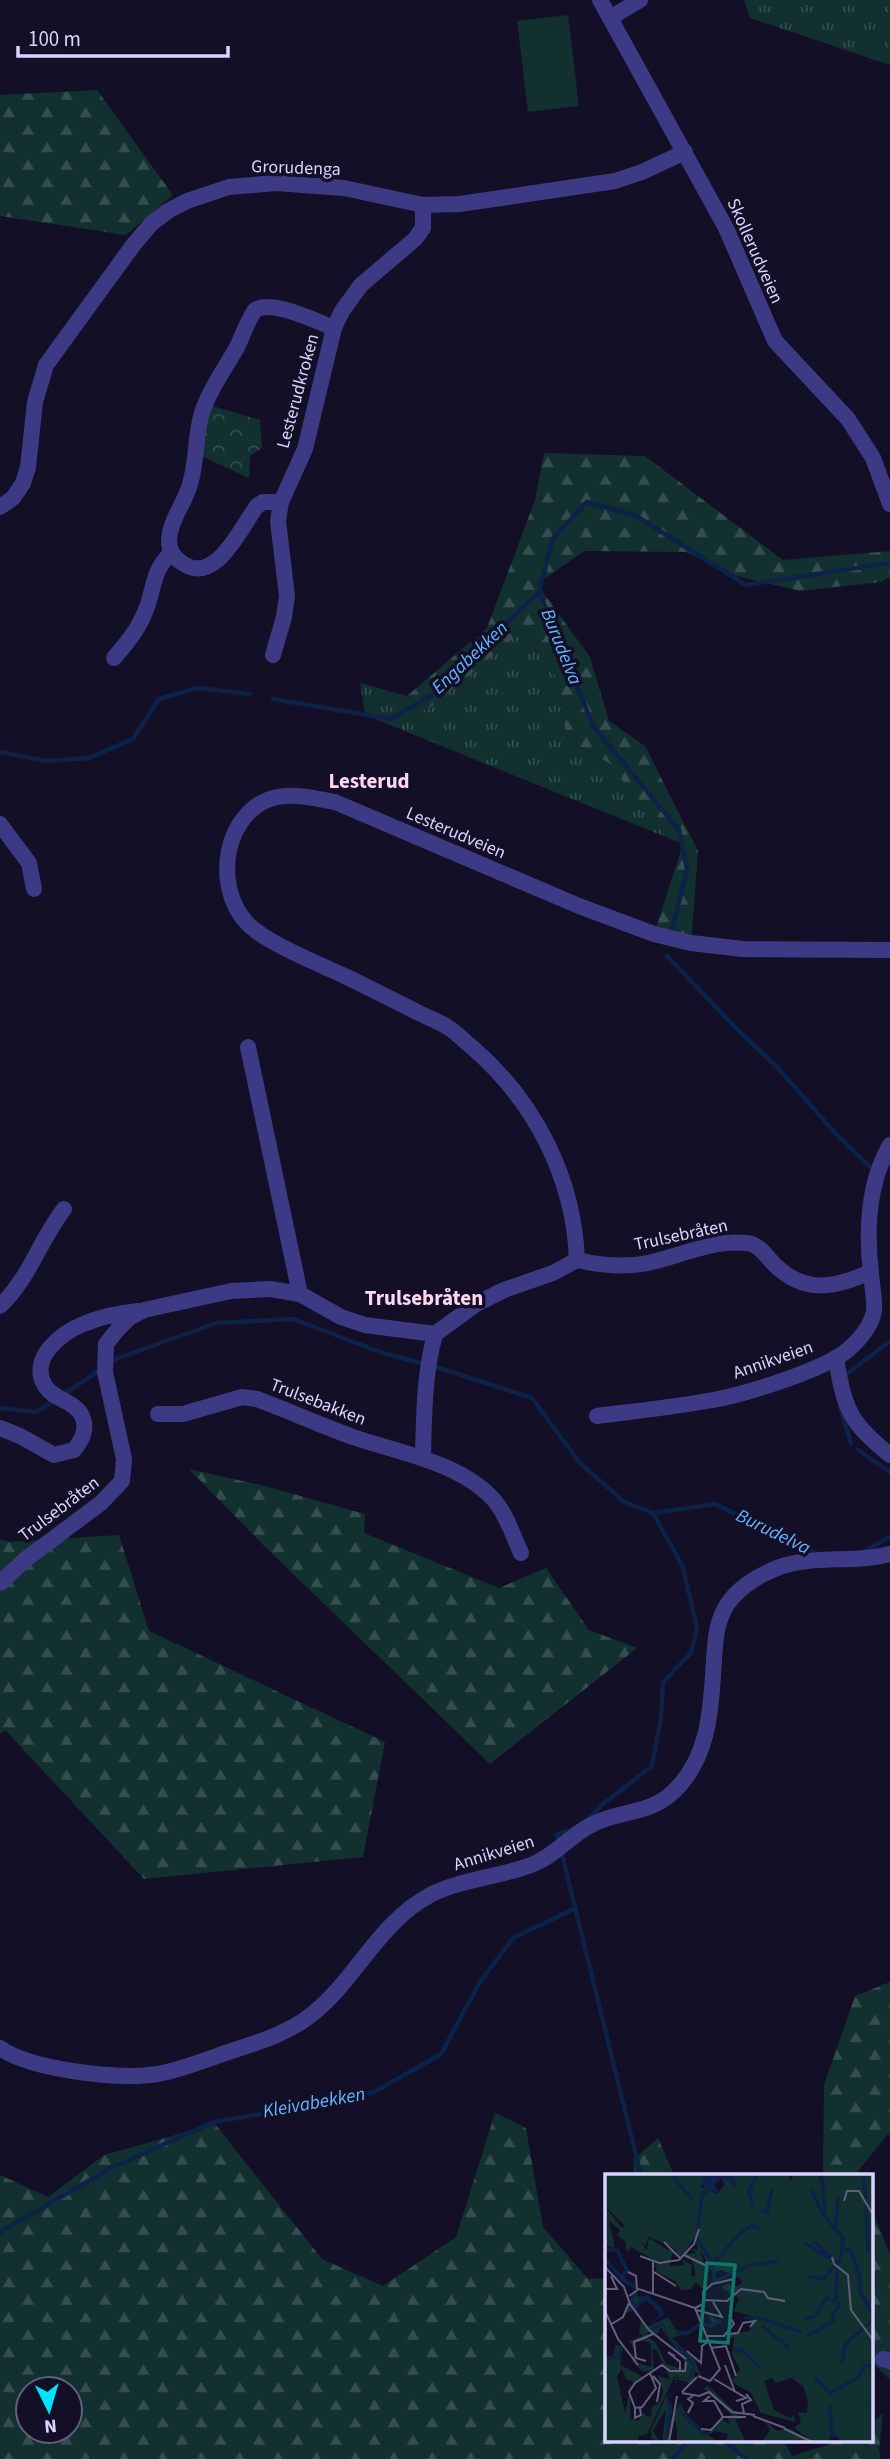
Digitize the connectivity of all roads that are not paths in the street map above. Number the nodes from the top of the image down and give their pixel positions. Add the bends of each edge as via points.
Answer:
1 (600, 0) edge
2 (640, 0) edge
3 (610, 18) junction
4 (685, 152) junction
5 (423, 205) junction
6 (334, 328) junction
7 (281, 502) junction
8 (890, 504) edge
9 (0, 507) edge
10 (171, 553) junction
11 (273, 655) dead end
12 (114, 658) dead end
13 (0, 824) edge
14 (34, 889) dead end
15 (890, 950) edge
16 (248, 1047) dead end
17 (886, 1152) edge
18 (64, 1209) dead end
19 (577, 1260) junction
20 (870, 1272) junction
21 (300, 1294) junction
22 (0, 1306) edge
23 (144, 1310) junction
24 (435, 1334) junction
25 (838, 1371) junction
26 (158, 1414) dead end
27 (597, 1416) dead end
28 (0, 1429) edge
29 (890, 1455) edge
30 (424, 1457) junction
31 (521, 1553) dead end
32 (890, 1554) edge
33 (0, 1583) edge
34 (0, 2048) edge

1 - 3 street, Skollerudveien
2 - 3 street
3 - 4 street, Skollerudveien
4 - 5 street, Grorudenga via 642,172 590,186
4 - 8 street, Skollerudveien via 726,228 775,341 849,419 873,458
5 - 6 street, Lesterudkroken via 423,228 361,285
5 - 9 street, Grorudenga via 344,188 276,183 229,187 168,211 134,244 46,365 35,402 23,483
6 - 7 street, Lesterudkroken via 305,449
6 - 10 street, Lesterudkroken via 282,309 267,306 255,310 202,411 189,489 172,526
7 - 10 street via 257,506 218,562 206,568 182,564
7 - 11 street, Lesterudkroken via 278,521 287,596
10 - 12 street, Lesterudkroken via 155,575 137,628
13 - 14 street via 29,863
15 - 19 street, Lesterudveien via 743,949 691,943 643,931 579,906 335,802 276,797 252,810 236,829 227,853 234,904 247,923 286,948 449,1028 498,1070 555,1158 571,1206
16 - 21 street
17 - 20 street, Annikveien via 876,1174
18 - 22 street via 12,1295
19 - 20 street, Trulsebråten via 622,1266 650,1263 735,1242 752,1243 802,1284 843,1283
19 - 24 street via 476,1304
20 - 25 street, Annikveien via 872,1320
21 - 23 street, Trulsebråten via 270,1289 231,1292
21 - 24 street, Trulsebråten via 365,1325
23 - 28 street, Trulsebråten via 82,1324 42,1358 39,1371 48,1390 80,1412 84,1422 85,1433 74,1450 54,1455
23 - 33 street, Trulsebråten via 130,1317 106,1344 105,1372 124,1459 122,1481
24 - 30 street via 425,1391
25 - 27 street, Annikveien via 774,1382 716,1399
25 - 29 street via 853,1422
26 - 30 street, Trulsebakken via 250,1398 382,1447
30 - 31 street, Trulsebakken via 471,1481 494,1500
32 - 34 street, Annikveien via 794,1563 739,1590 723,1611 718,1627 711,1715 702,1746 688,1776 671,1795 593,1824 533,1864 453,1886 415,1905 383,1933 326,2002 284,2032 184,2067 125,2076 52,2067

